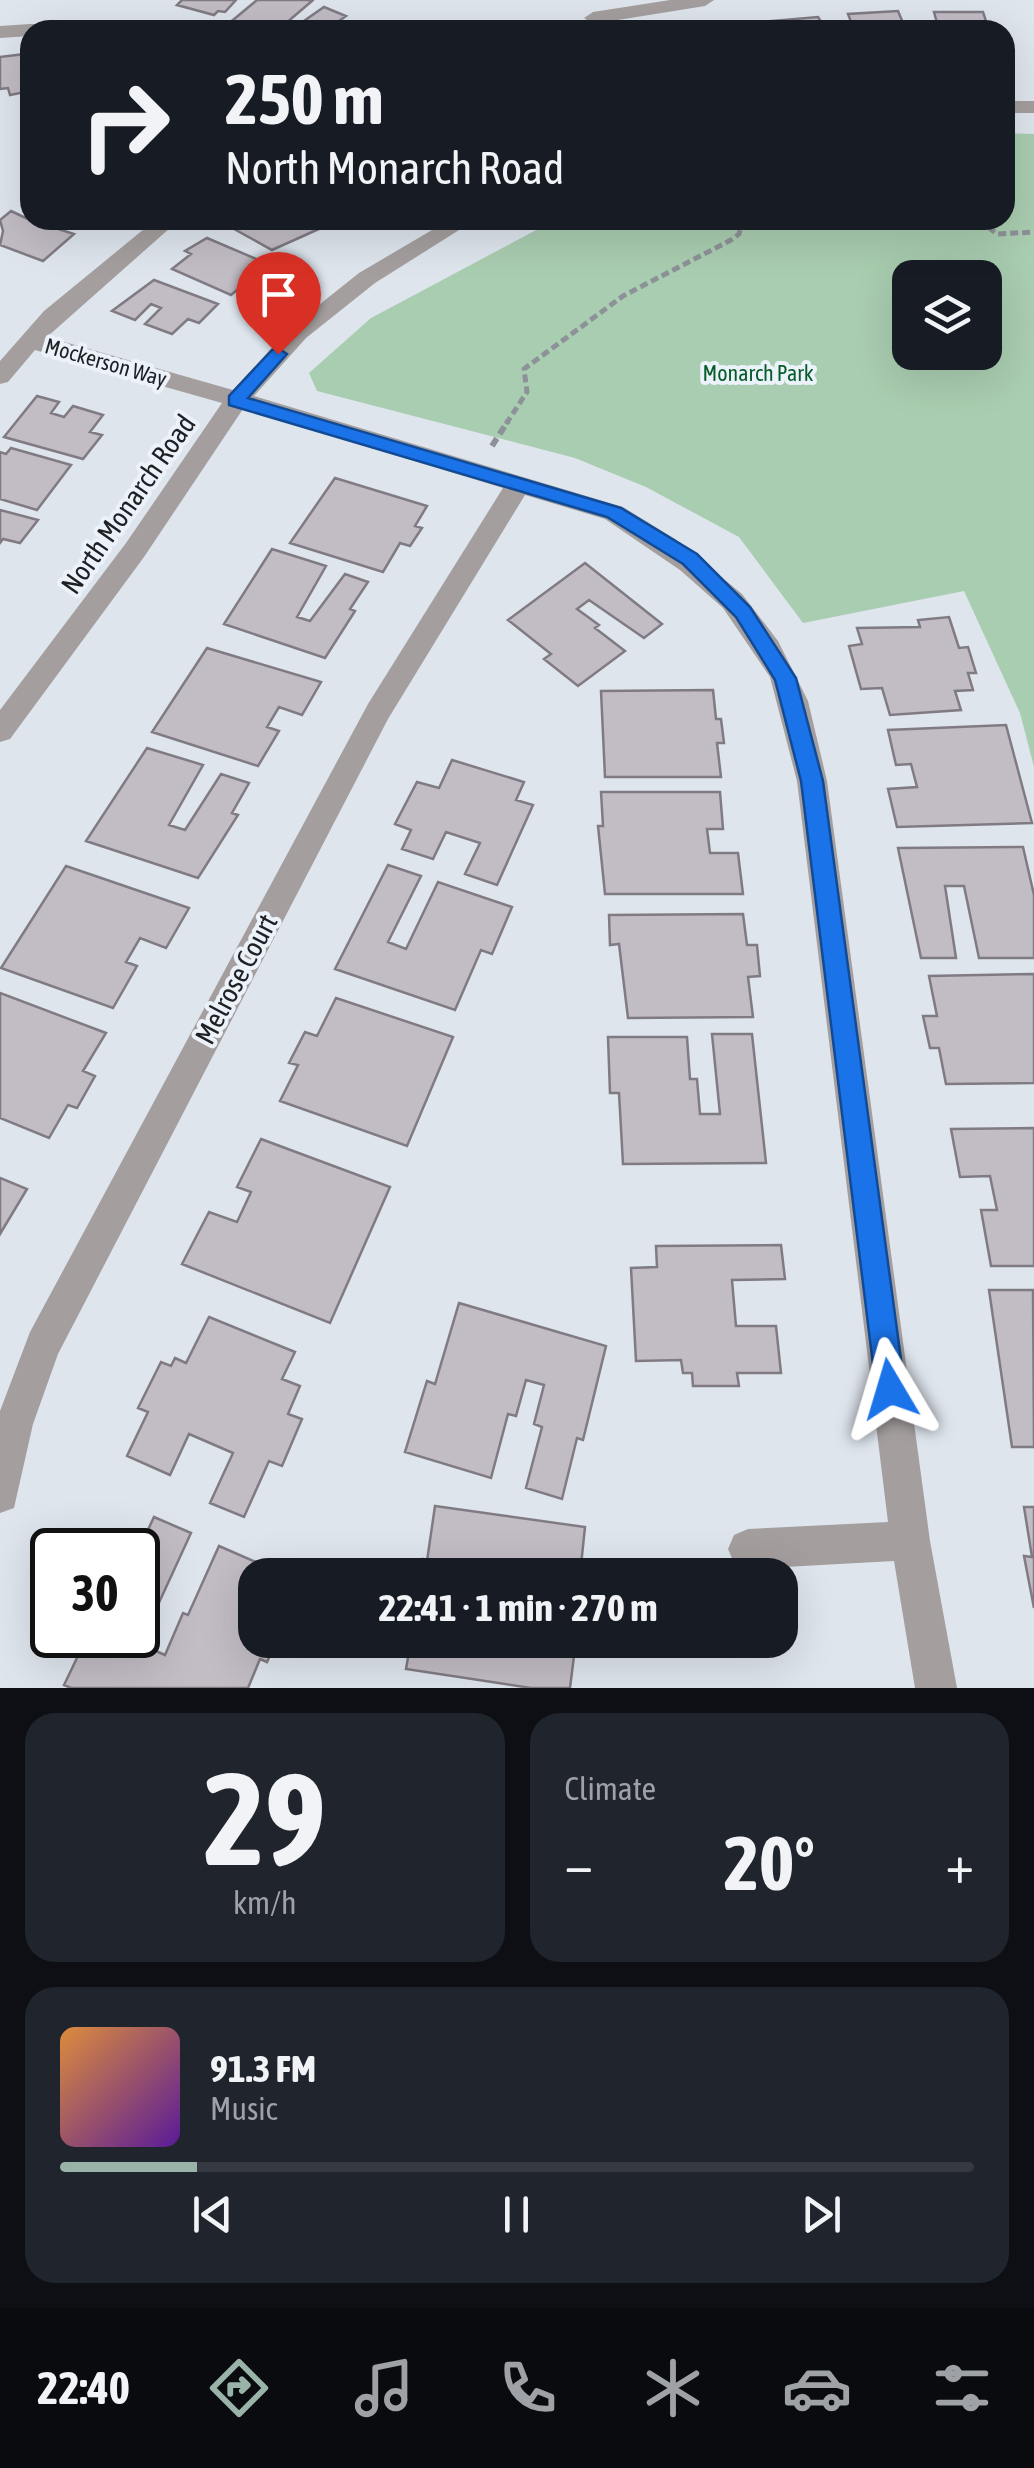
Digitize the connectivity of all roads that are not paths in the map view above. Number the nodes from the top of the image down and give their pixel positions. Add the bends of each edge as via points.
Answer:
1 (578, 0) edge
2 (705, 0) edge
3 (595, 20) edge
4 (616, 20) edge
5 (156, 230) edge
6 (447, 230) edge
7 (33, 342) junction
8 (0, 376) edge
9 (236, 401) junction
10 (518, 485) junction
11 (0, 731) edge
12 (0, 1494) edge
13 (910, 1542) junction
14 (748, 1549) dead end
15 (936, 1688) edge

1 - 3 street
2 - 4 street
5 - 7 street via 52,316
6 - 9 street, North Monarch Road via 367,278 298,333
7 - 8 street
7 - 9 street, Mockerson Way
9 - 10 street, Mockerson Way
9 - 11 street, North Monarch Road
10 - 12 street, Melrose Court via 378,712 43,1345 14,1424
10 - 13 street, Mockerson Way via 614,512 690,559 743,612 785,678 812,781
13 - 14 street
13 - 15 street, Mockerson Way

